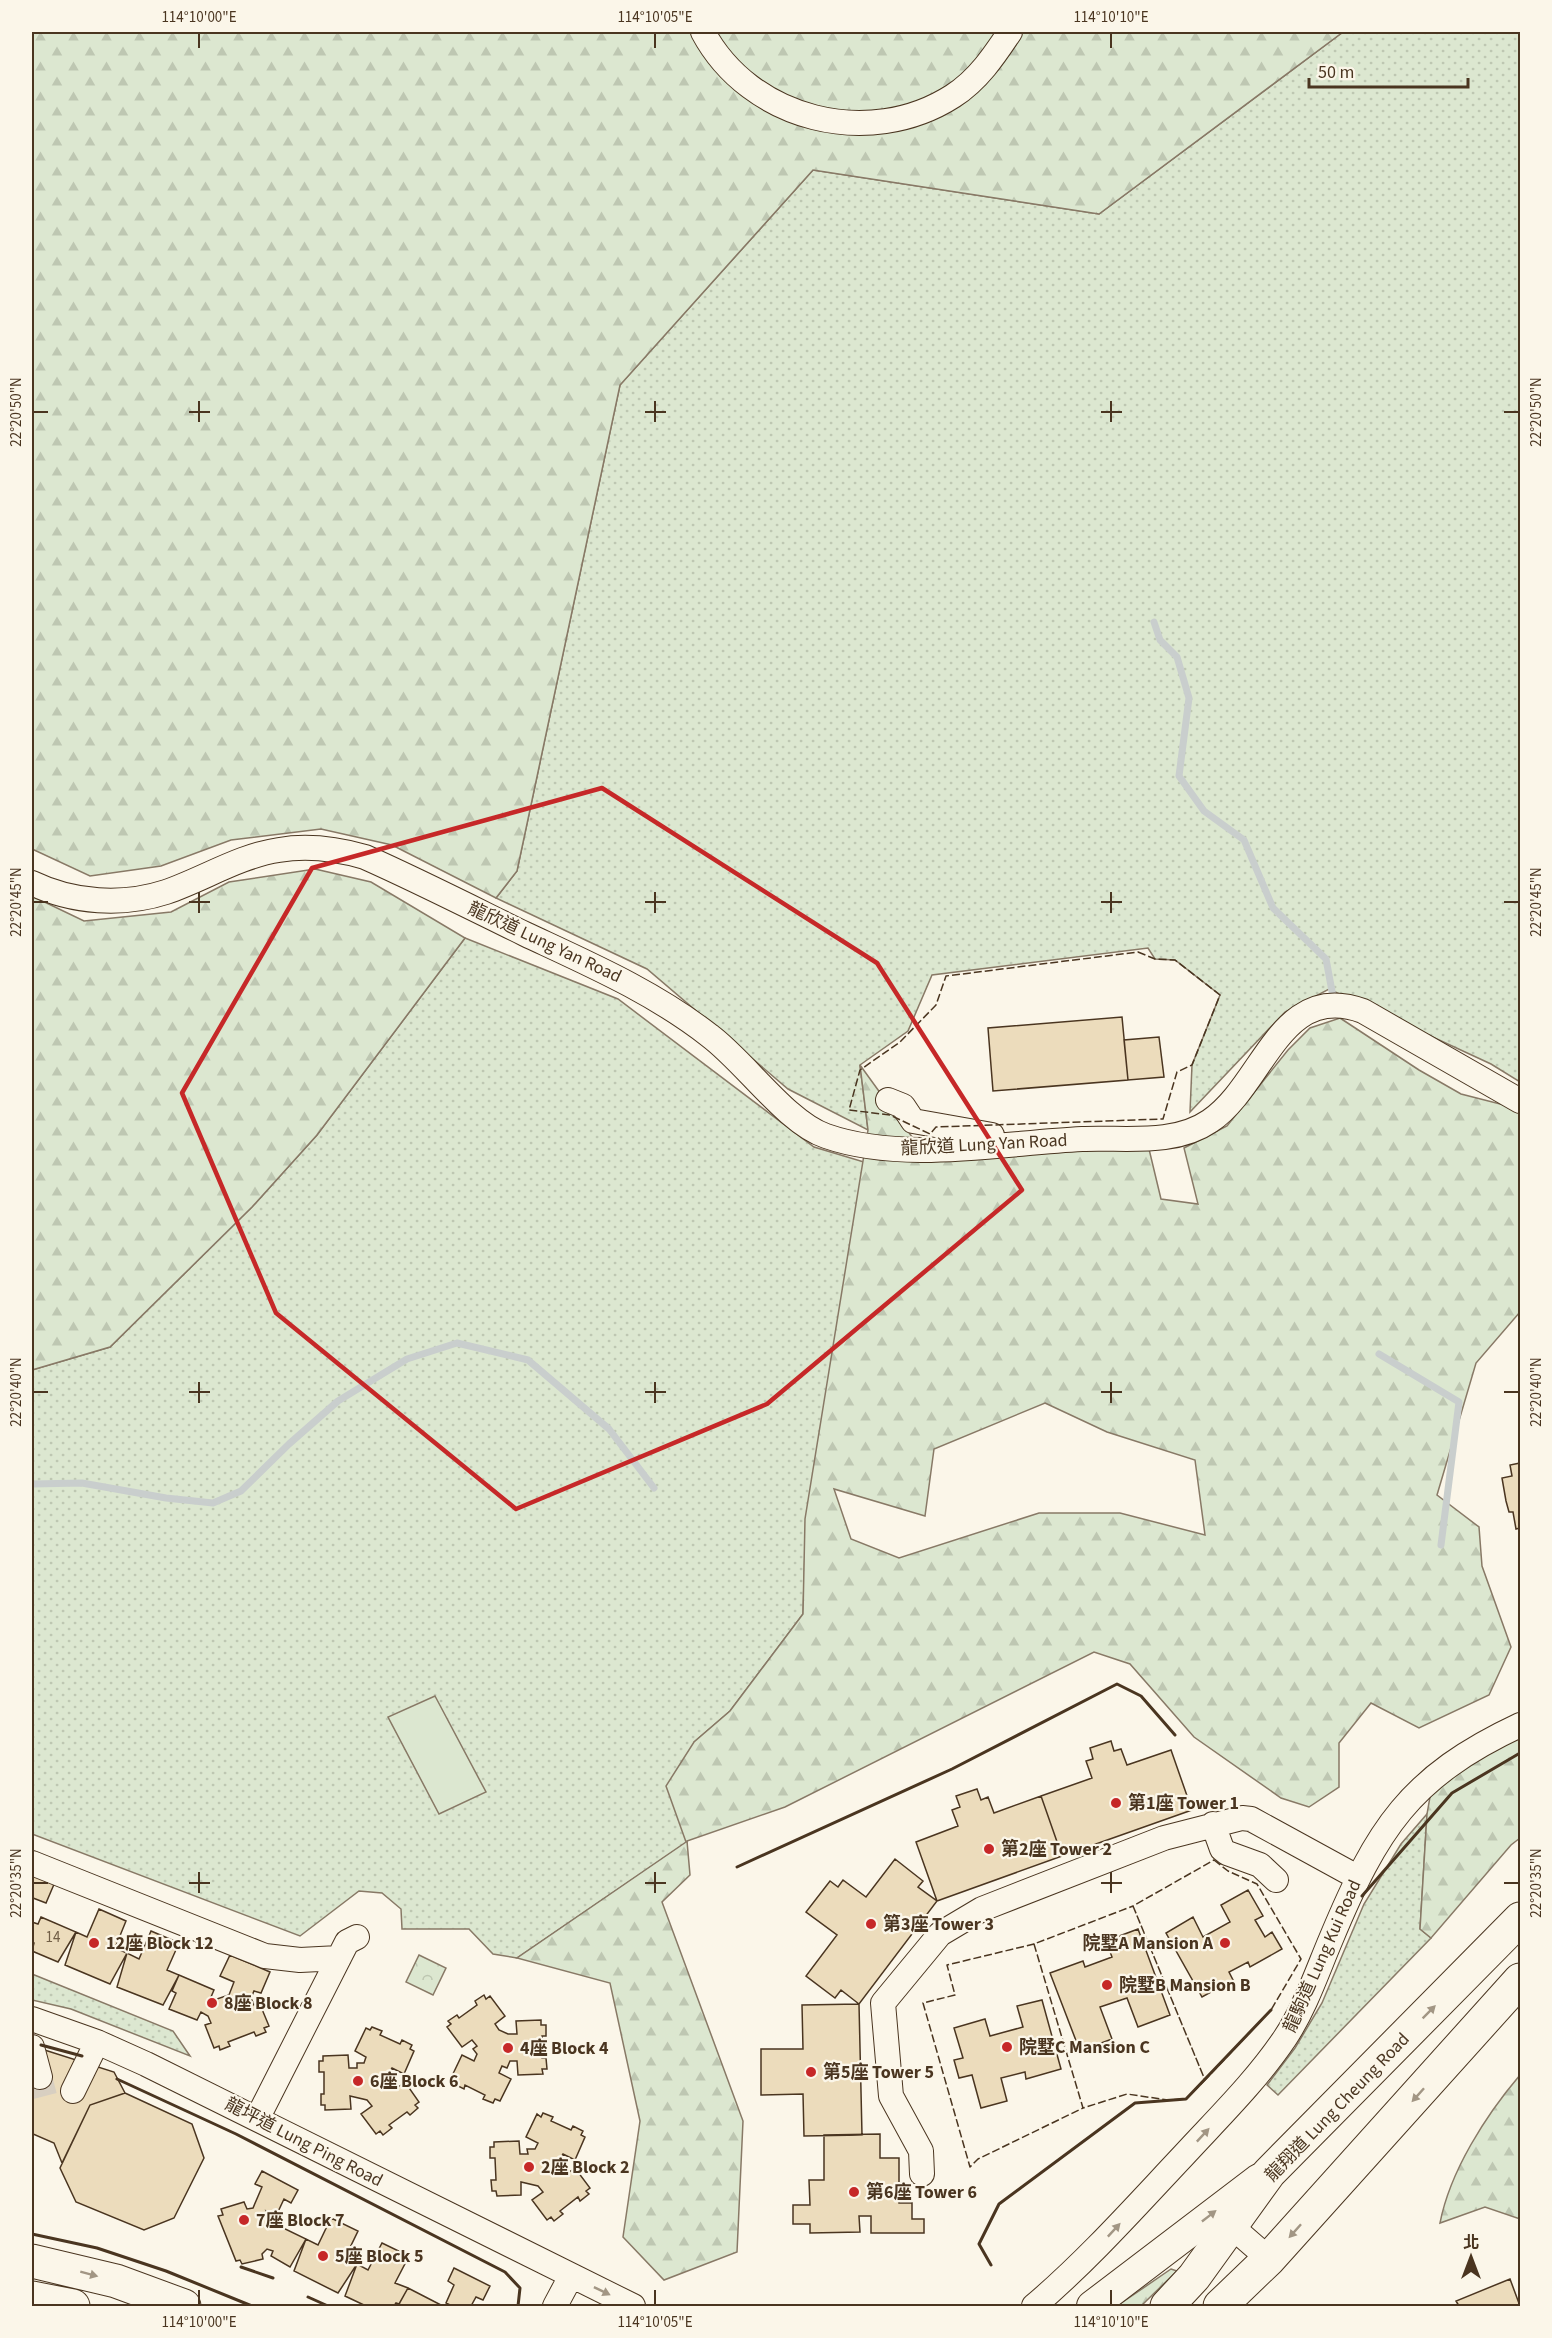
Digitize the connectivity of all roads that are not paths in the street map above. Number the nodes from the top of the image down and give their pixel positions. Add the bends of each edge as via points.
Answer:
1 (703, 32) edge
2 (1010, 32) edge
3 (32, 883) edge
4 (888, 1100) dead end
5 (1521, 1101) edge
6 (1036, 1141) junction
7 (1521, 1725) edge
8 (1213, 1824) junction
9 (32, 1863) edge
10 (1357, 1877) junction
11 (1276, 1880) dead end
12 (1521, 1919) edge
13 (357, 1937) dead end
14 (339, 1958) junction
15 (1521, 1980) edge
16 (32, 2019) edge
17 (97, 2042) junction
18 (32, 2047) edge
19 (40, 2077) tunnel mouth
20 (73, 2091) dead end
21 (257, 2119) junction
22 (1269, 2173) junction
23 (922, 2174) dead end
24 (1231, 2226) junction
25 (1269, 2259) junction
26 (32, 2261) edge
27 (571, 2276) junction
28 (32, 2298) edge
29 (73, 2307) edge
30 (184, 2307) edge
31 (555, 2307) edge
32 (633, 2307) edge
33 (1034, 2307) edge
34 (1092, 2307) edge
35 (1167, 2307) edge
36 (1220, 2307) edge
37 (1238, 2307) edge

1 - 2 street via 738,78 775,102 823,121 870,124 911,116 954,95 988,64
3 - 6 street, 龍欣道 Lung Yan Road via 75,897 121,901 167,892 247,858 278,850 347,852 383,865 633,984 711,1036 783,1107 824,1136 884,1148 959,1148
4 - 6 street via 903,1106 913,1122
5 - 6 street, 龍欣道 Lung Yan Road via 1363,1011 1334,1004 1311,1009 1293,1021 1229,1104 1211,1121 1188,1132 1173,1137
7 - 10 street, 龍駒道 Lung Kui Road via 1464,1754 1427,1782 1390,1822
8 - 10 street via 1251,1819
8 - 11 street via 1222,1849 1260,1865
8 - 23 street via 1160,1830 982,1909 940,1934 883,2003 891,2096 921,2151
9 - 14 street via 265,1956 300,1960
33 -> 10 street, 龍駒道 Lung Kui Road via 1095,2252 1271,2058 1308,1996
22 -> 12 highway, 龍翔道 Lung Cheung Road
13 - 14 street via 347,1942
14 - 21 street
15 -> 25 highway
16 - 17 street, 龍坪道 Lung Ping Road
17 - 20 street
17 - 21 street, 龍坪道 Lung Ping Road
18 - 19 street
21 - 27 street, 龍坪道 Lung Ping Road
22 - 24 highway, 龍翔道 Lung Cheung Road
34 -> 22 main road
24 - 25 street
24 - 35 highway, 龍翔道 Lung Cheung Road
25 - 36 highway
25 - 37 main road
26 -> 30 highway via 116,2281
27 - 31 street
27 -> 32 street, 龍坪道 Lung Ping Road
28 - 29 highway

